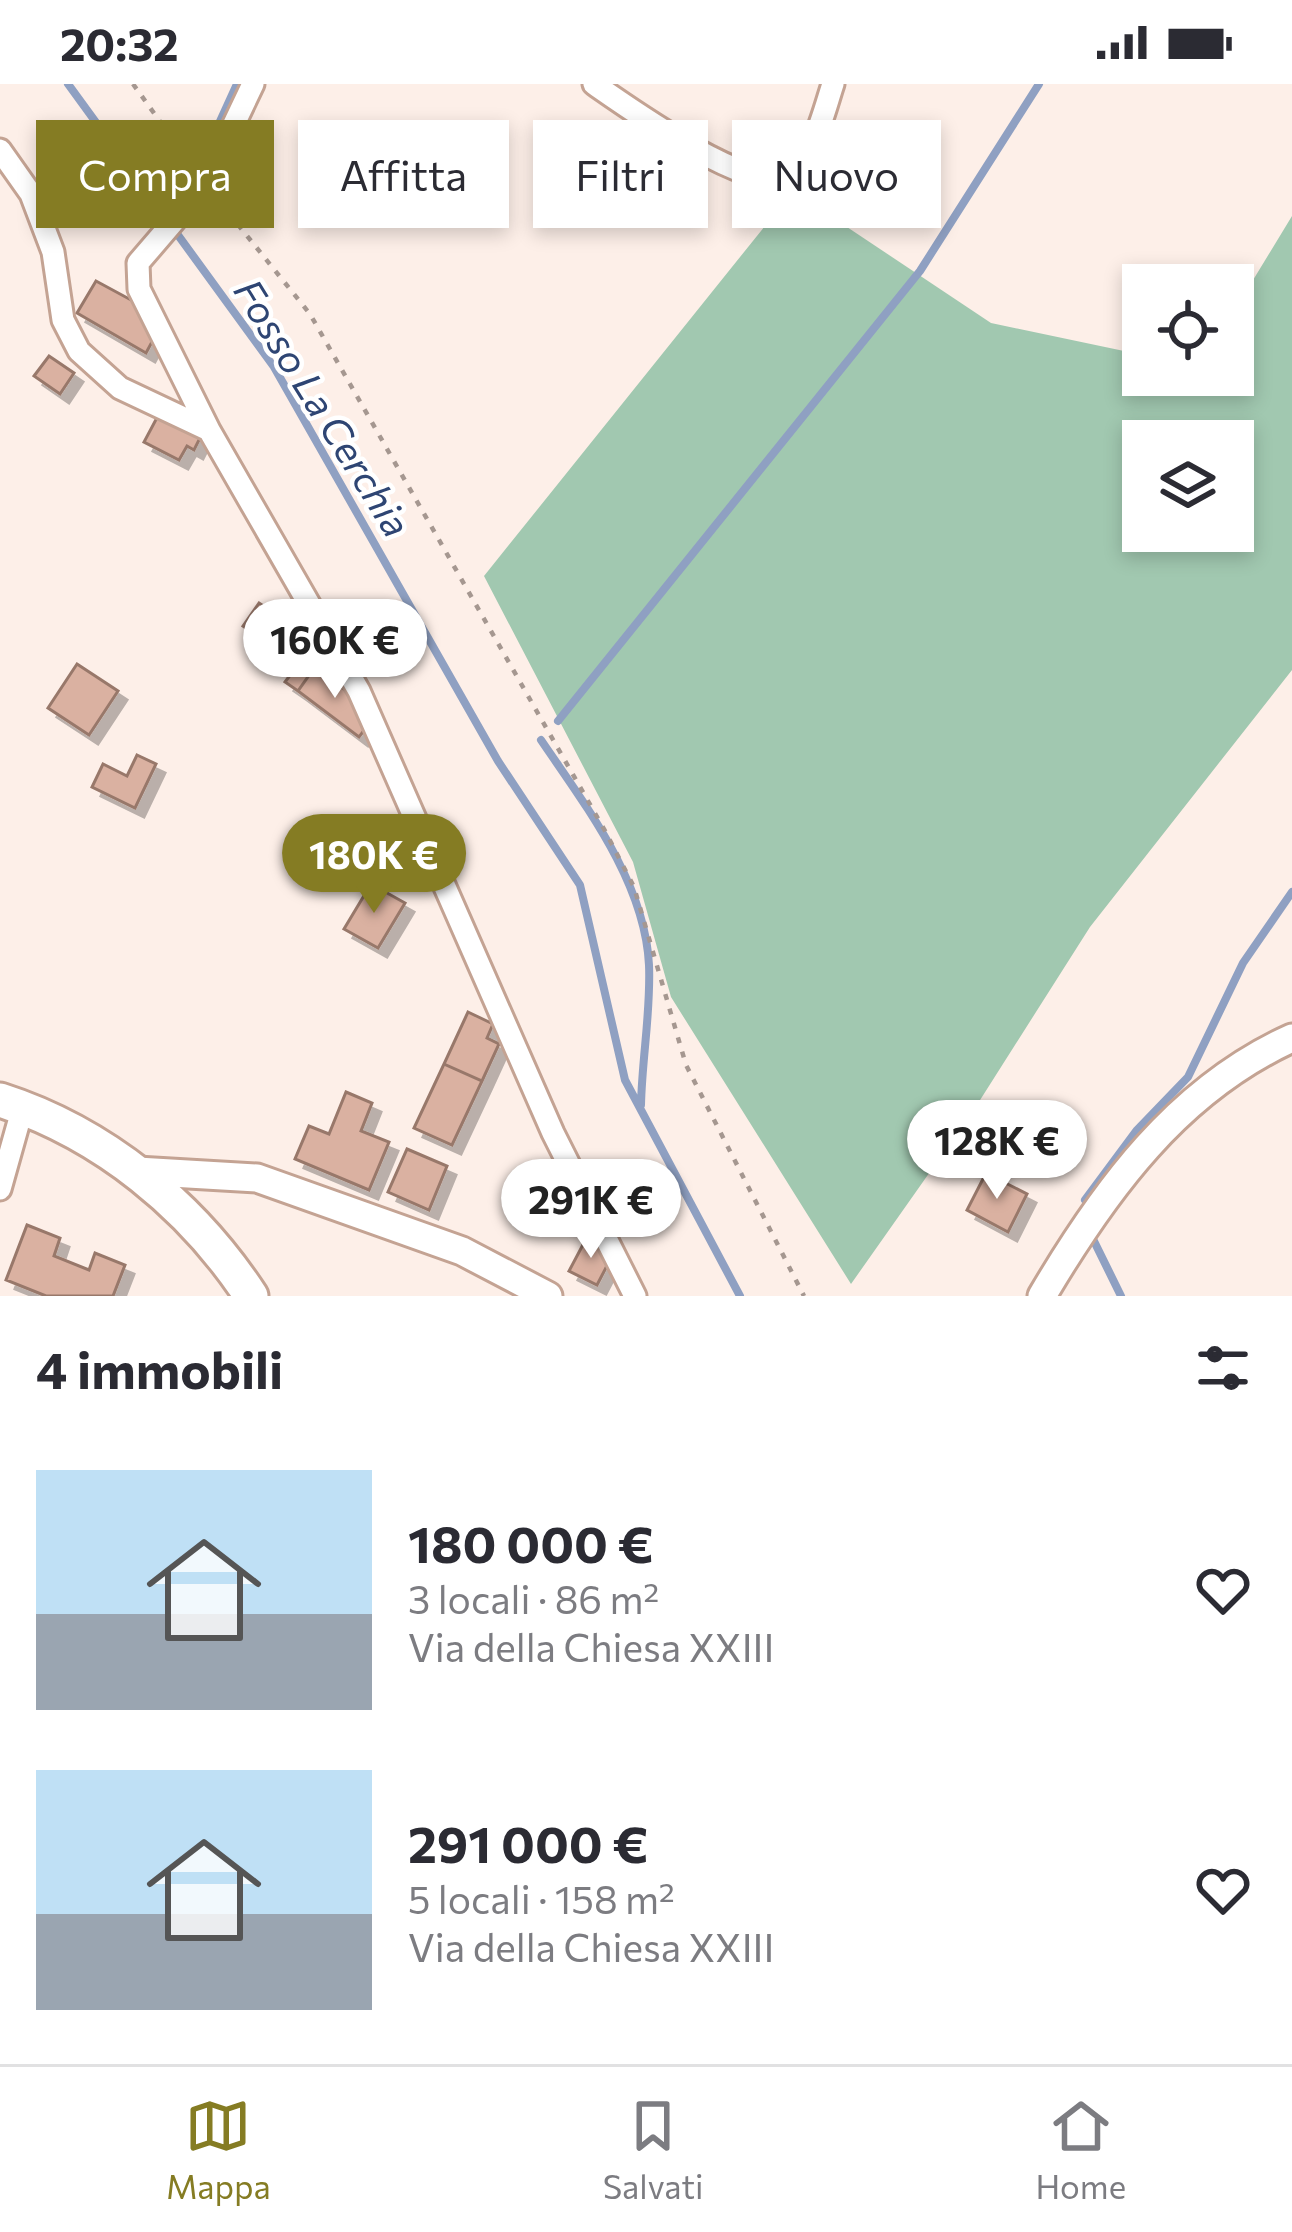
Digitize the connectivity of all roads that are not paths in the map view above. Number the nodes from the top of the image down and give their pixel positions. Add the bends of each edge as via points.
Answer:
1 (253, 84) edge
2 (595, 84) edge
3 (833, 84) edge
4 (0, 150) edge
5 (208, 430) junction
6 (1292, 1038) edge
7 (11, 1103) edge
8 (137, 1171) junction
9 (0, 1189) edge
10 (251, 1296) edge
11 (548, 1296) edge
12 (635, 1296) edge
13 (1042, 1296) edge

1 - 5 street via 206,184 138,263 139,289
2 - 3 street via 719,161 771,180 789,175 802,158
4 - 5 street via 31,194 53,252 63,320 79,351 120,388
5 - 12 street via 359,691 545,1114
6 - 13 street via 1184,1108 1136,1155
7 - 8 main road
7 - 9 street
8 - 10 main road via 228,1261
8 - 11 street via 257,1178 462,1252

